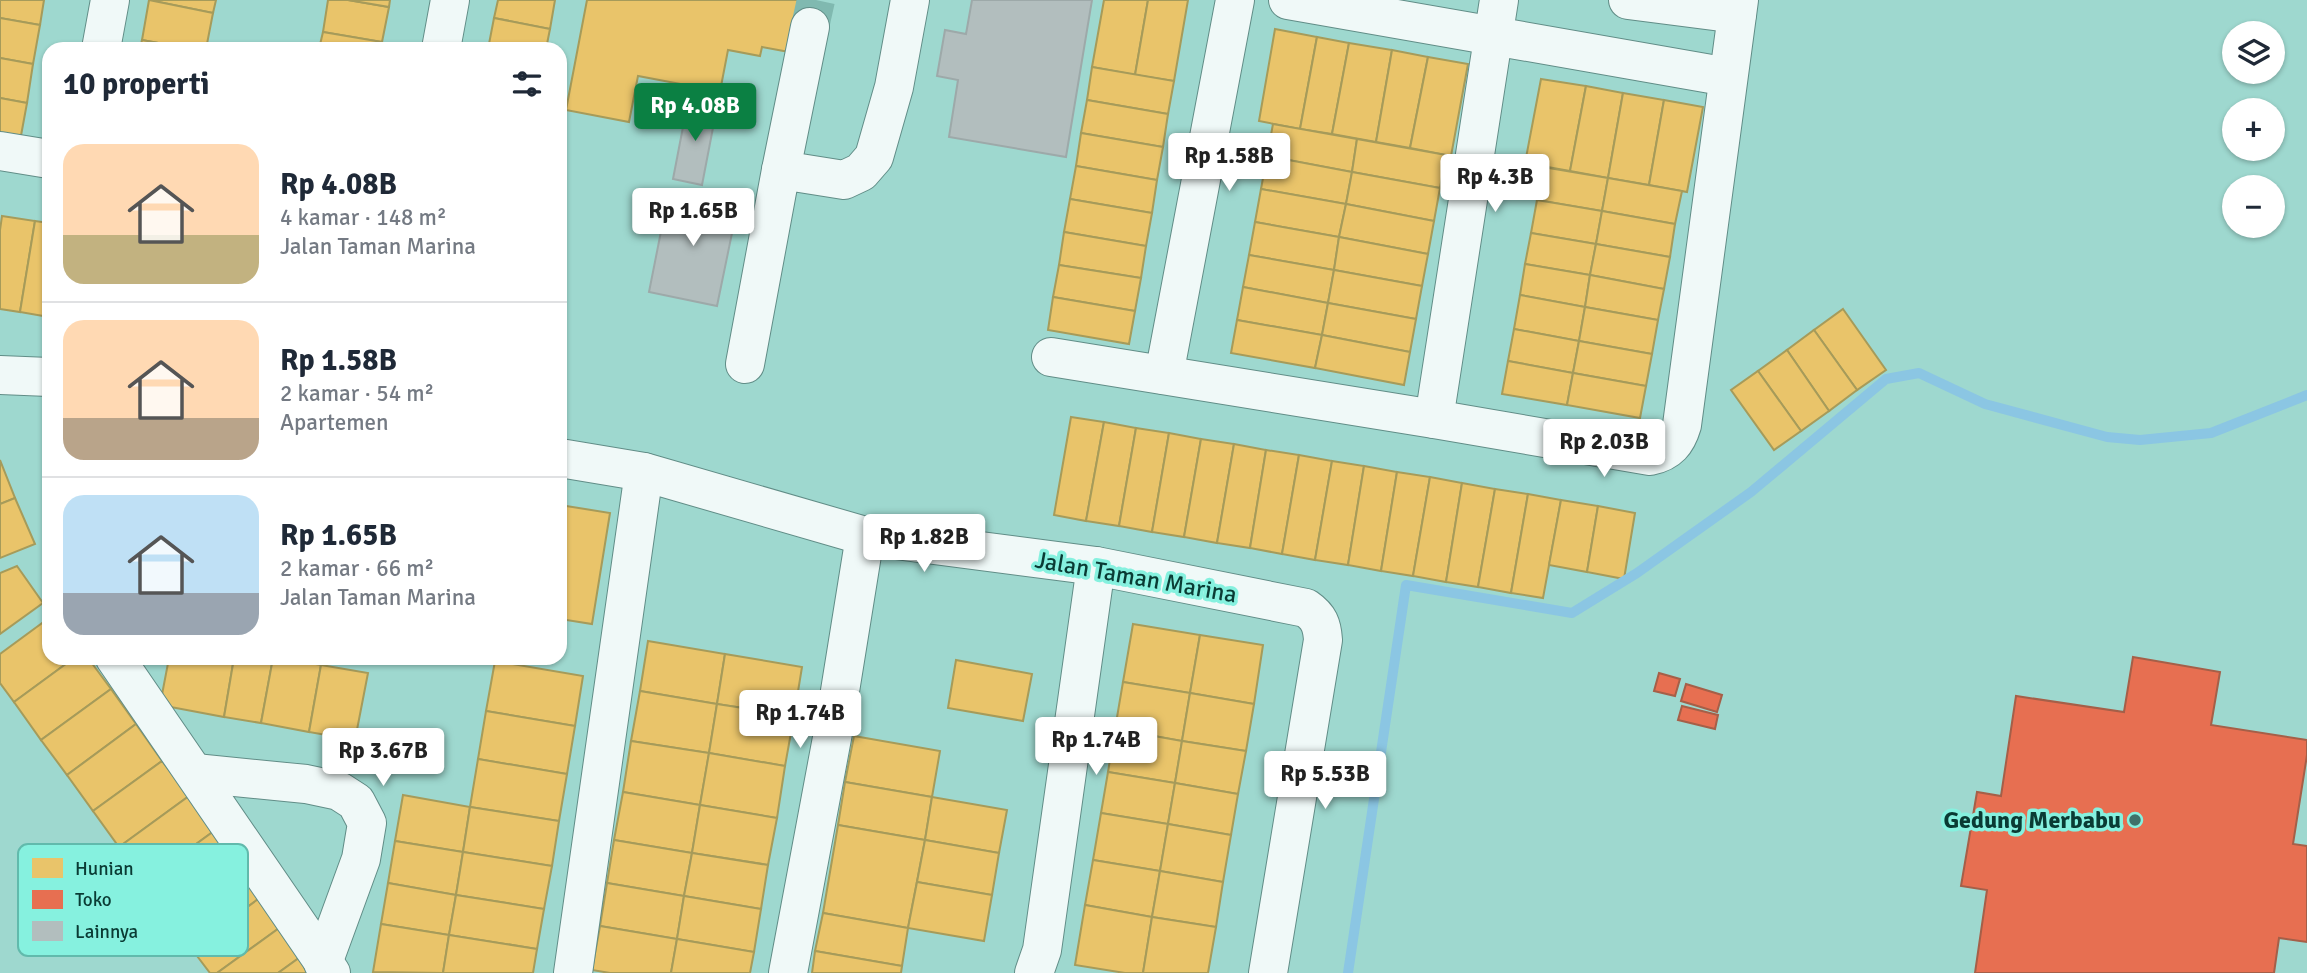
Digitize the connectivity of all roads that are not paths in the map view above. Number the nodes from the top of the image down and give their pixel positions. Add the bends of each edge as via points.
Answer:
1 (110, 0) edge
2 (450, 0) edge
3 (910, 0) edge
4 (1235, 0) edge
5 (1289, 0) edge
6 (1628, 0) edge
7 (1738, 7) edge
8 (1496, 18) edge
9 (810, 27) tunnel mouth
10 (102, 42) edge
11 (441, 42) edge
12 (1728, 77) junction
13 (0, 151) edge
14 (42, 158) edge
15 (781, 170) junction
16 (1051, 357) dead end
17 (746, 364) dead end
18 (0, 375) edge
19 (1164, 375) junction
20 (42, 376) edge
21 (1434, 419) junction
22 (567, 459) edge
23 (644, 472) junction
24 (866, 536) junction
25 (1096, 566) junction
26 (120, 665) edge
27 (195, 773) junction
28 (243, 844) edge
29 (248, 851) edge
30 (327, 968) edge
31 (573, 973) edge
32 (788, 973) edge
33 (1034, 973) edge
34 (1268, 973) edge

1 - 10 street
2 - 11 street
3 - 15 street via 894,87 874,157 861,172 844,180
4 - 19 street
5 - 8 street
6 - 7 street
7 - 12 street
8 - 12 street
8 - 21 street
9 - 15 street
12 - 21 street via 1682,425 1671,448 1650,456
13 - 14 street
15 - 17 street
16 - 19 street
18 - 20 street
19 - 21 street
22 - 23 street, Jalan Taman Marina
23 - 24 street, Jalan Taman Marina
23 - 31 street
24 - 25 street, Jalan Taman Marina
24 - 32 street
25 - 33 street via 1042,950
25 - 34 street, Jalan Taman Marina via 1306,608 1323,628
26 - 27 street
27 - 28 street
27 - 30 street via 306,784 340,791 356,802 368,822
29 - 30 street

